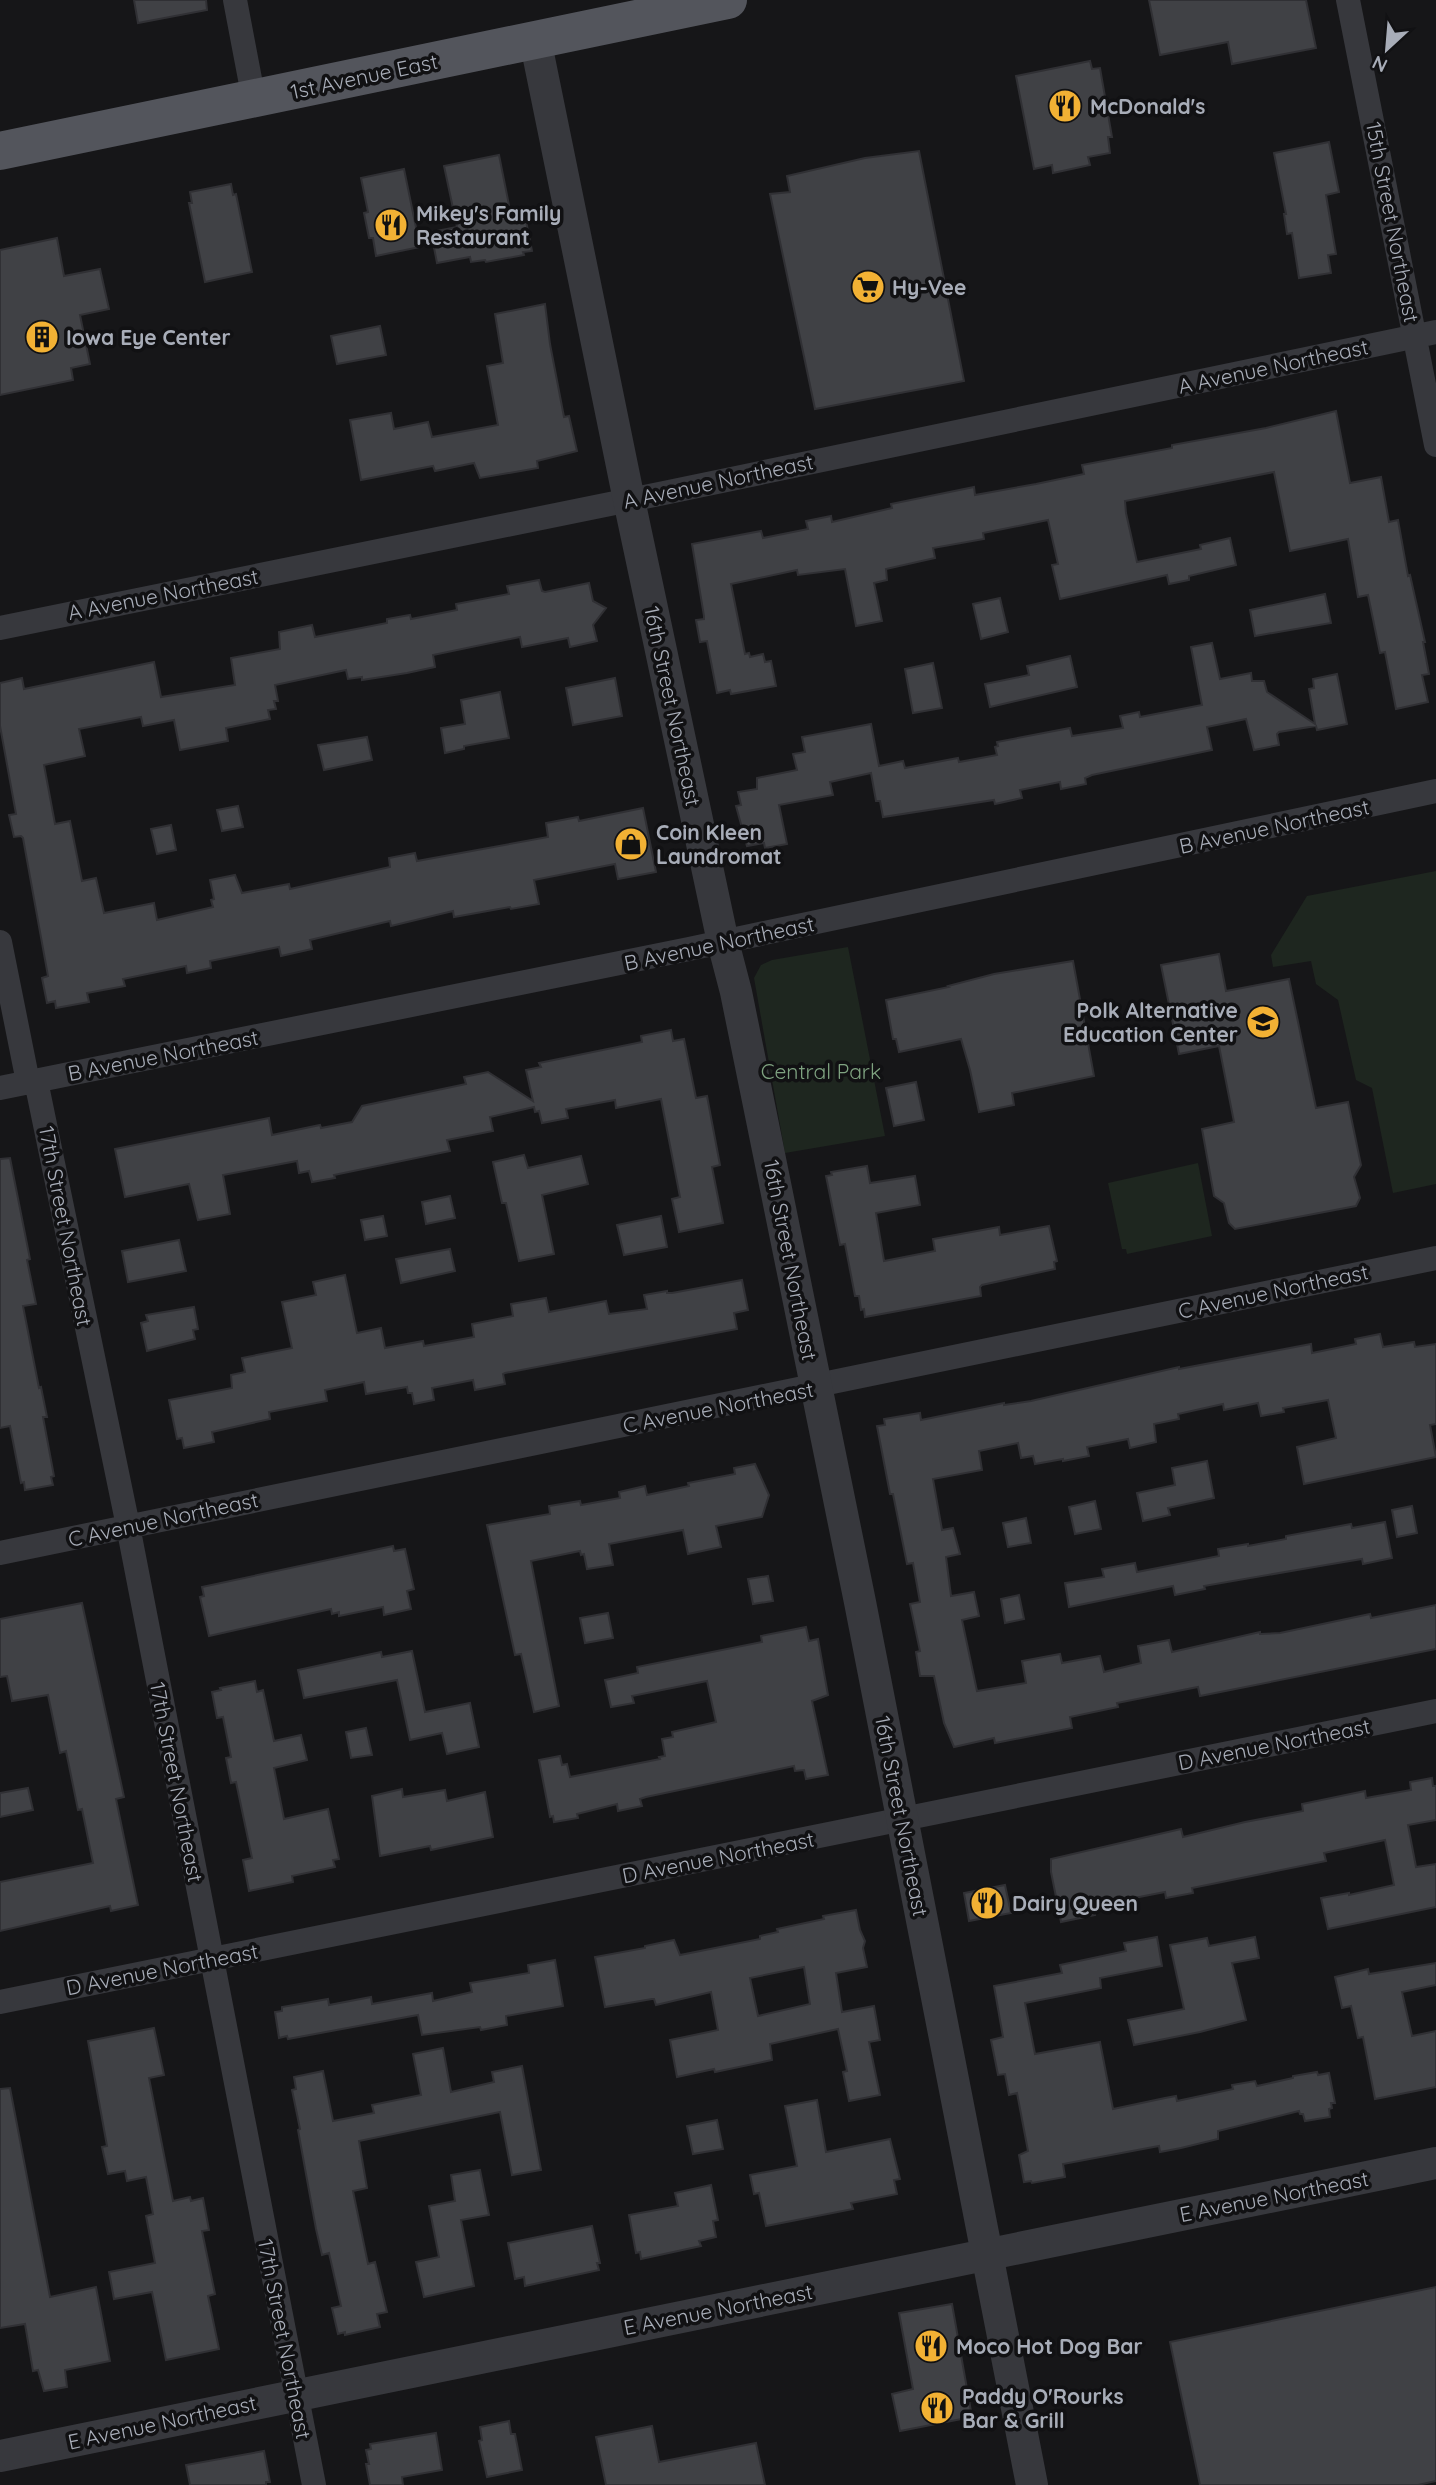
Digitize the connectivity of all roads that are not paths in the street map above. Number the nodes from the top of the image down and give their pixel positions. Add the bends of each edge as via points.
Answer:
1 (235, 0) edge
2 (728, 0) edge
3 (1348, 0) edge
4 (689, 4) edge
5 (535, 39) junction
6 (254, 100) junction
7 (0, 151) edge
8 (1425, 334) edge
9 (1436, 445) edge
10 (629, 500) junction
11 (0, 628) edge
12 (1436, 791) edge
13 (0, 942) edge
14 (723, 942) junction
15 (32, 1081) junction
16 (0, 1088) edge
17 (1436, 1258) edge
18 (816, 1387) junction
19 (128, 1526) junction
20 (0, 1553) edge
21 (1436, 1711) edge
22 (903, 1820) junction
23 (211, 1959) junction
24 (0, 2002) edge
25 (1436, 2163) edge
26 (987, 2255) junction
27 (296, 2395) junction
28 (0, 2455) edge
29 (314, 2485) edge
30 (1032, 2485) edge

1 - 6 street
2 - 4 main road, 1st Avenue East
3 - 8 street, 15th Street Northeast
4 - 5 main road, 1st Avenue East
5 - 6 main road, 1st Avenue East
5 - 10 street, 16th Street Northeast
6 - 7 main road, 1st Avenue East
8 - 9 street, 15th Street Northeast
8 - 10 street, A Avenue Northeast
10 - 11 street, A Avenue Northeast
10 - 14 street, 16th Street Northeast
12 - 14 street, B Avenue Northeast
13 - 15 street, 17th Street Northeast
14 - 15 street, B Avenue Northeast
14 - 18 street, 16th Street Northeast
15 - 16 street, B Avenue Northeast
15 - 19 street, 17th Street Northeast
17 - 18 street, C Avenue Northeast
18 - 19 street, C Avenue Northeast
18 - 22 street, 16th Street Northeast
19 - 20 street, C Avenue Northeast
19 - 23 street, 17th Street Northeast
21 - 22 street, D Avenue Northeast
22 - 23 street, D Avenue Northeast
22 - 26 street, 16th Street Northeast
23 - 24 street, D Avenue Northeast
23 - 27 street, 17th Street Northeast
25 - 26 street, E Avenue Northeast
26 - 27 street, E Avenue Northeast
26 - 30 street, 16th Street Northeast
27 - 28 street, E Avenue Northeast
27 - 29 street, 17th Street Northeast

